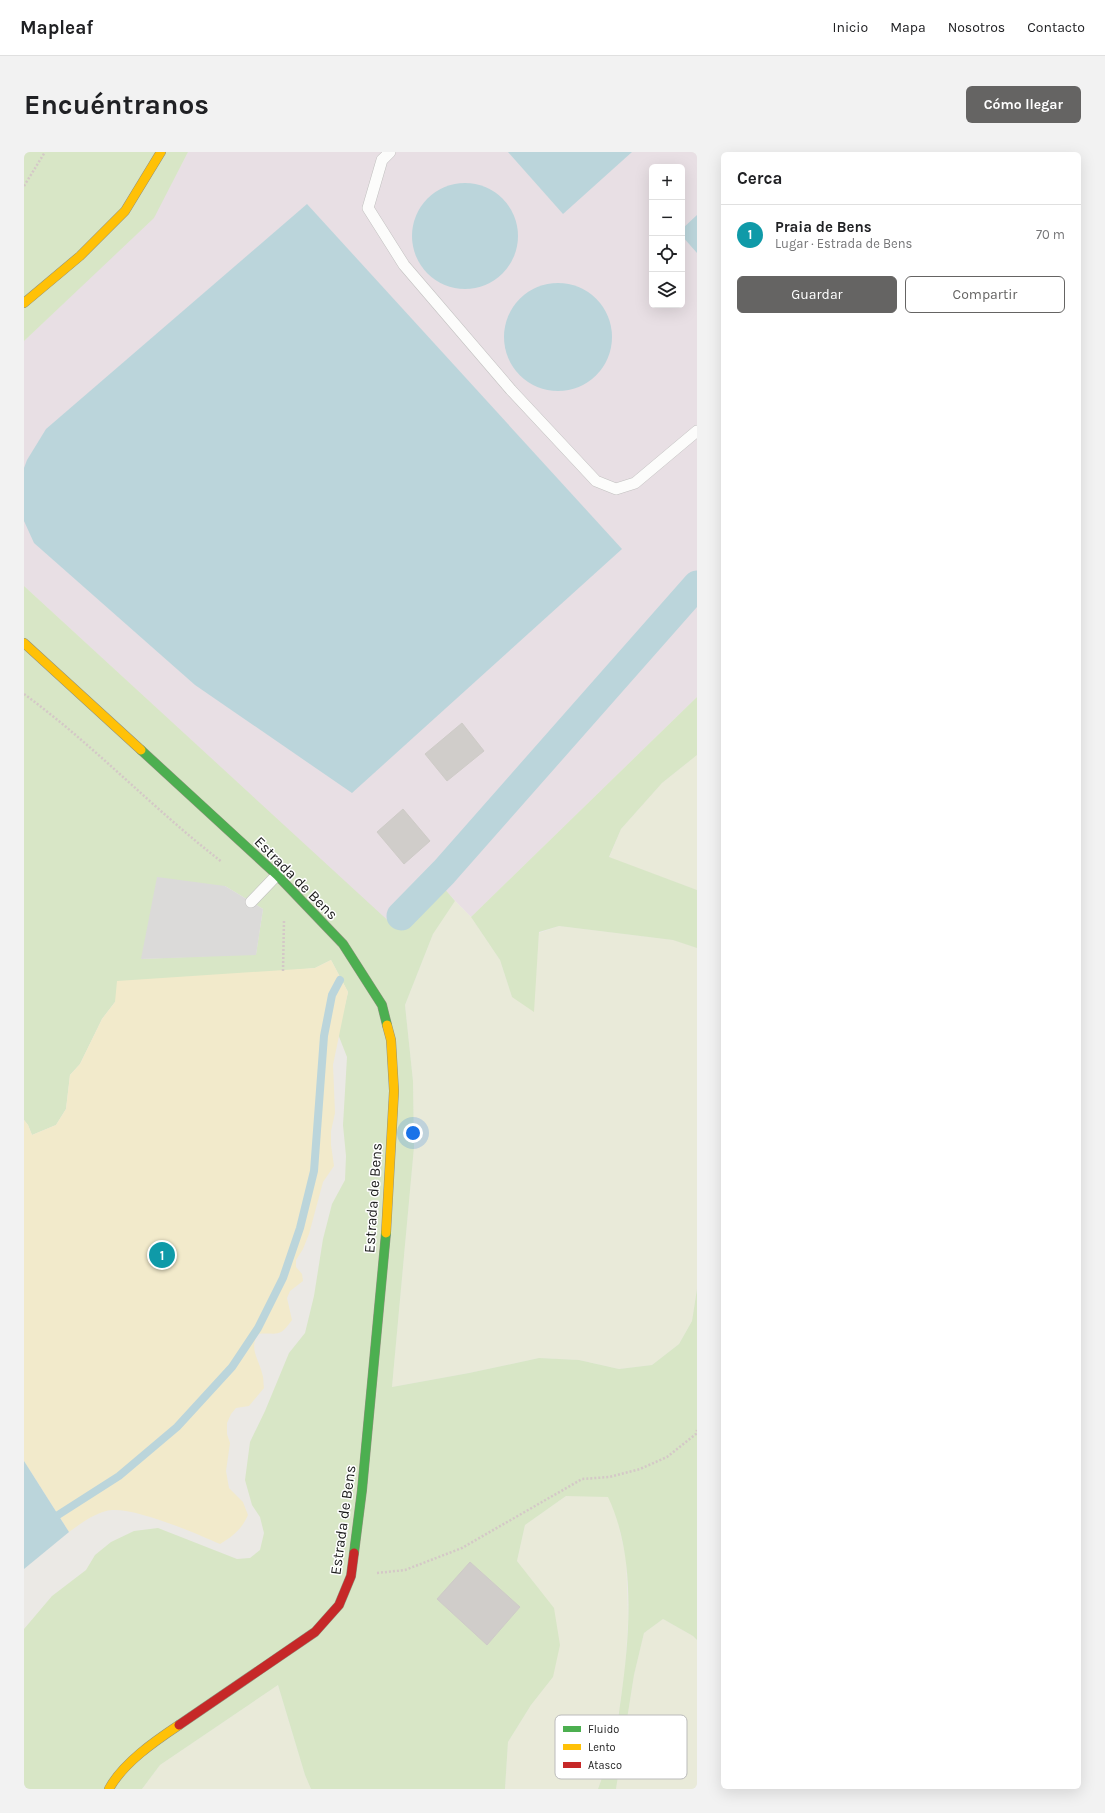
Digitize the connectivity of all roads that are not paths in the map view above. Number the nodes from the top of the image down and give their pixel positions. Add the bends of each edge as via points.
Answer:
1 (161, 152) edge
2 (390, 152) edge
3 (24, 303) edge
4 (697, 432) edge
5 (24, 643) edge
6 (277, 875) junction
7 (251, 902) dead end
8 (109, 1789) edge

1 - 3 street via 125,211 80,256
2 - 4 lane via 382,160 368,208 404,265 511,390 596,481 616,488 635,483
5 - 6 street, Estrada de Bens
6 - 7 lane
6 - 8 street, Estrada de Bens via 343,944 382,1005 391,1040 394,1091 385,1244 362,1490 351,1576 340,1605 315,1632 151,1744 114,1780

